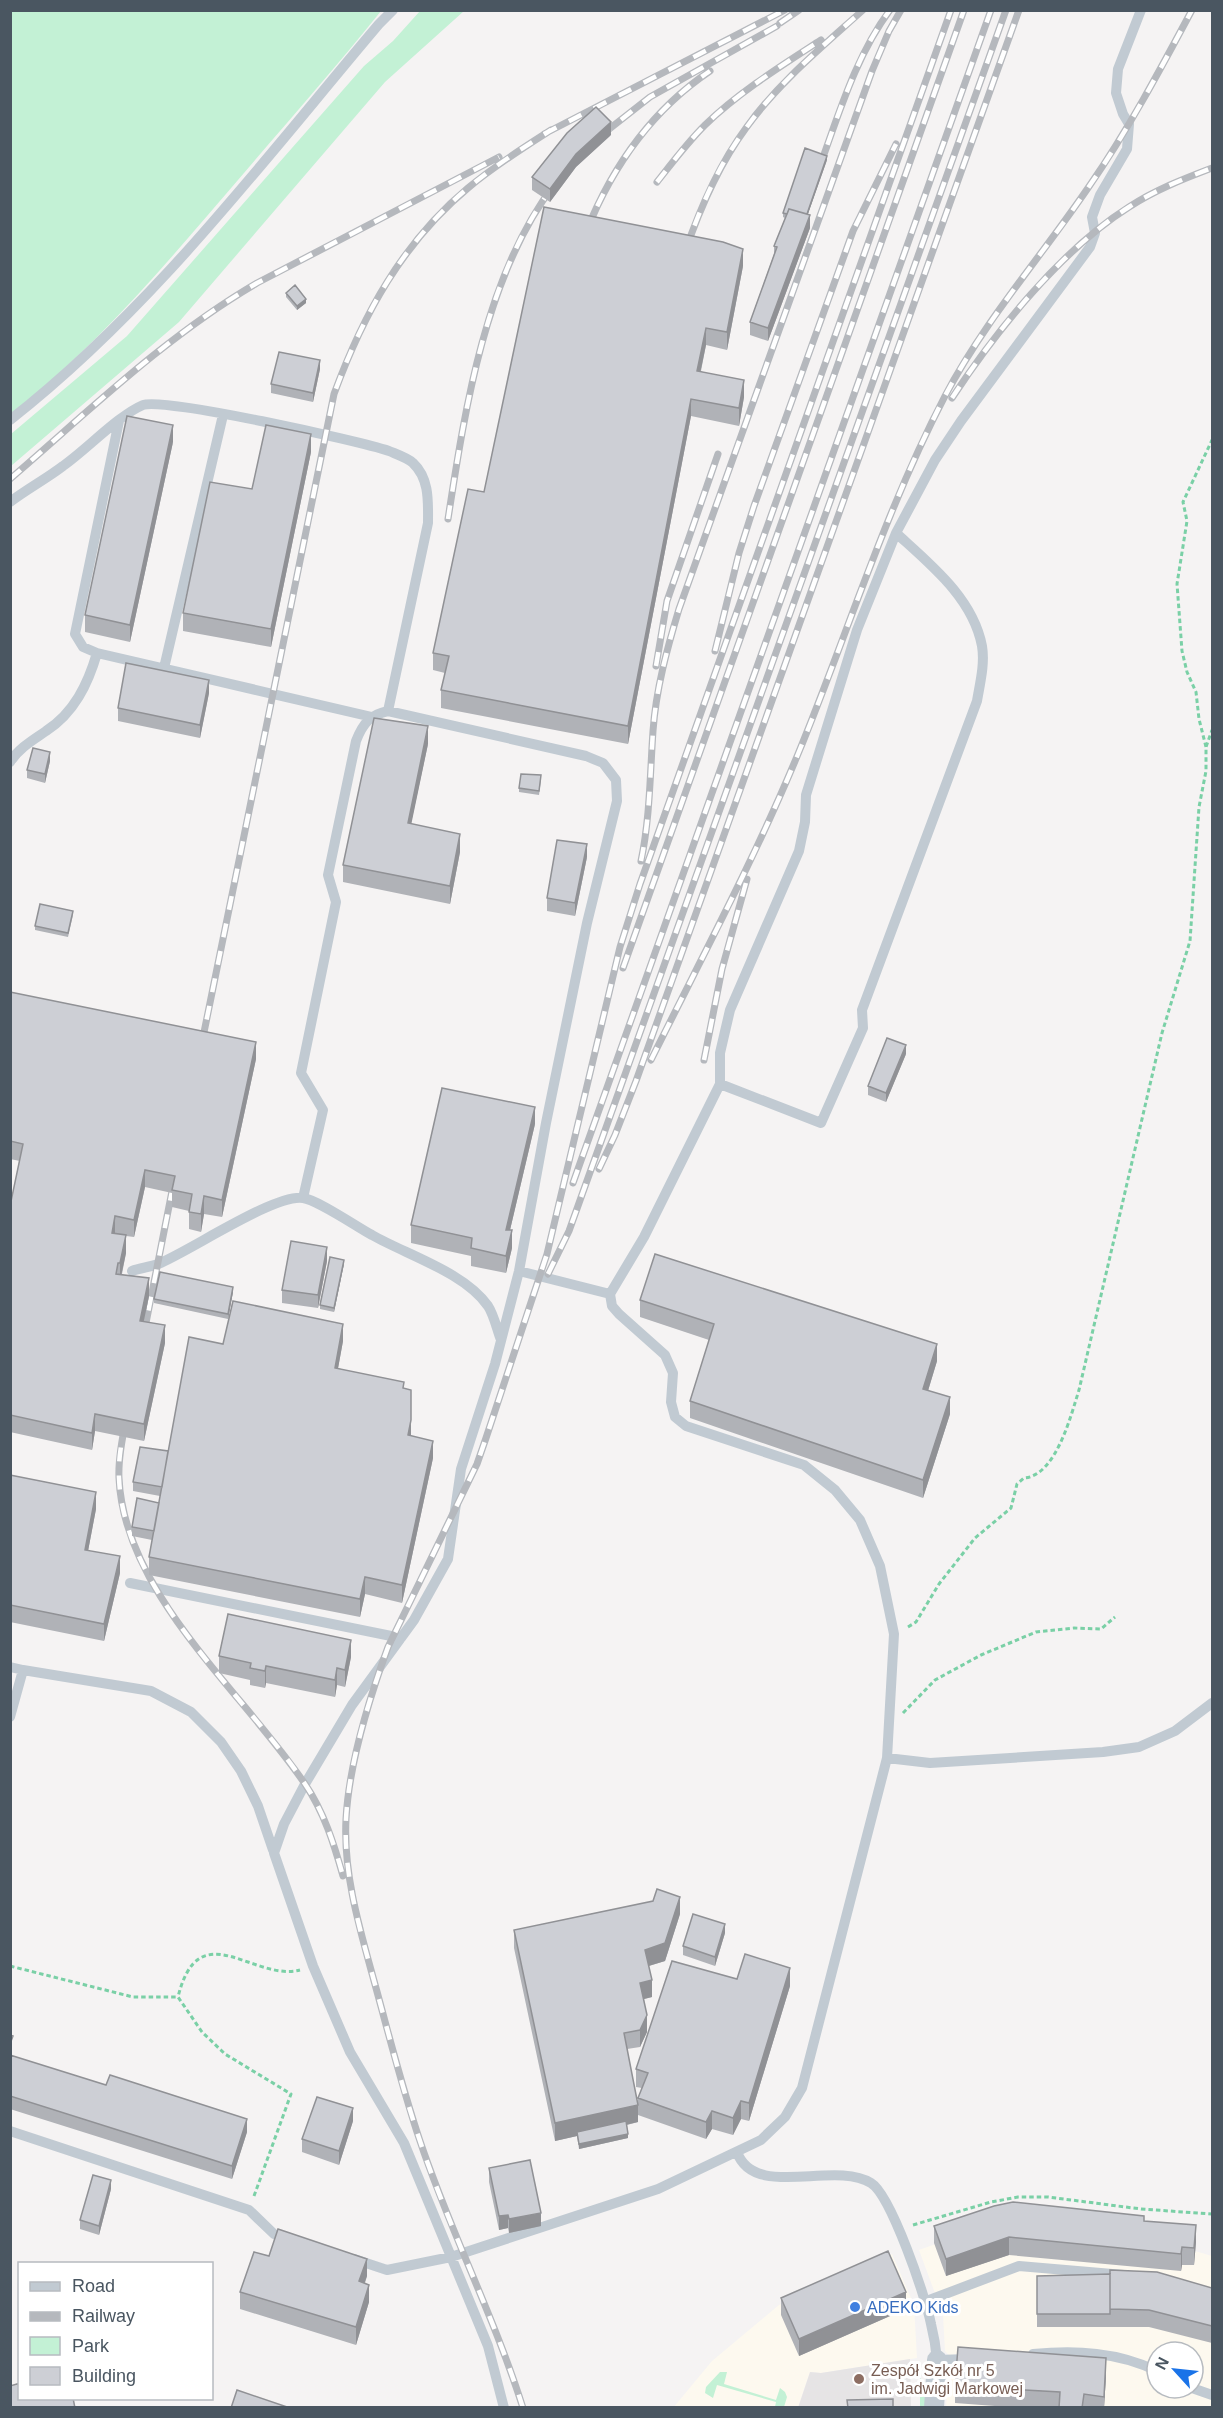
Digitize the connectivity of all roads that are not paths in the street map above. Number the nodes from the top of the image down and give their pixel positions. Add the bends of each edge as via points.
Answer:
1 (393, 10) edge
2 (1141, 10) edge
3 (223, 415) junction
4 (10, 420) edge
5 (119, 421) junction
6 (10, 502) edge
7 (896, 533) junction
8 (97, 653) junction
9 (164, 668) junction
10 (388, 711) junction
11 (372, 717) junction
12 (10, 762) edge
13 (720, 1084) junction
14 (303, 1198) junction
15 (132, 1271) dead end
16 (519, 1271) junction
17 (610, 1294) junction
18 (501, 1340) junction
19 (130, 1583) dead end
20 (401, 1638) junction
21 (10, 1668) edge
22 (23, 1670) junction
23 (1212, 1703) edge
24 (10, 1717) edge
25 (887, 1758) junction
26 (274, 1853) junction
27 (10, 2132) edge
28 (737, 2152) junction
29 (297, 2241) edge
30 (342, 2256) edge
31 (451, 2257) junction
32 (1141, 2277) edge
33 (924, 2302) junction
34 (1025, 2355) edge
35 (983, 2358) edge
36 (936, 2360) junction
37 (1145, 2367) edge
38 (504, 2408) edge
39 (934, 2408) edge

1 - 4 lane via 181,260
2 - 7 lane via 1118,69 1116,93 1129,124 1126,149 1100,195 1092,217 1095,233 1090,247 961,421
3 - 5 lane via 169,404 145,404
3 - 9 lane
3 - 10 lane via 389,451 412,462 423,474 428,523
5 - 6 lane
5 - 8 lane via 75,634 83,646
7 - 13 lane via 857,630 806,795 799,851 730,1010 720,1053
7 - 13 lane via 942,575 969,611 982,645 983,669 977,701 862,1010 863,1028 821,1124
8 - 9 lane
8 - 12 lane via 84,689 64,717 30,740
9 - 11 lane
10 - 11 lane
10 - 16 lane via 586,756 603,763 616,780 617,801 587,922
11 - 14 lane via 362,726 356,741 328,875 336,903 301,1073 323,1110
13 - 17 lane via 644,1237
14 - 15 lane via 280,1203 158,1264
14 - 18 lane via 463,1283 488,1306
16 - 17 lane
16 - 18 lane
17 - 25 lane via 612,1306 619,1314 665,1355 673,1373 671,1402 675,1417 686,1426 804,1465 861,1520 880,1566 894,1634
18 - 20 lane via 461,1469 448,1559
19 - 20 lane
20 - 26 lane via 326,1748 284,1824
21 - 22 lane
22 - 24 lane
22 - 26 lane via 151,1691 191,1712 221,1742 241,1771
23 - 25 lane via 1175,1731 1138,1747 930,1763
25 - 28 lane via 802,2088 785,2117 761,2140
26 - 31 lane via 313,1966 350,2052 404,2144
27 - 29 lane via 249,2210 274,2234
28 - 31 lane via 658,2189
28 - 33 lane via 748,2170 774,2177 844,2175 870,2182 886,2200 900,2231
30 - 31 lane via 387,2270
31 - 38 lane via 488,2346
32 - 33 lane via 1019,2266
33 - 36 lane
34 - 37 lane via 1111,2354
35 - 36 lane
36 - 39 street

